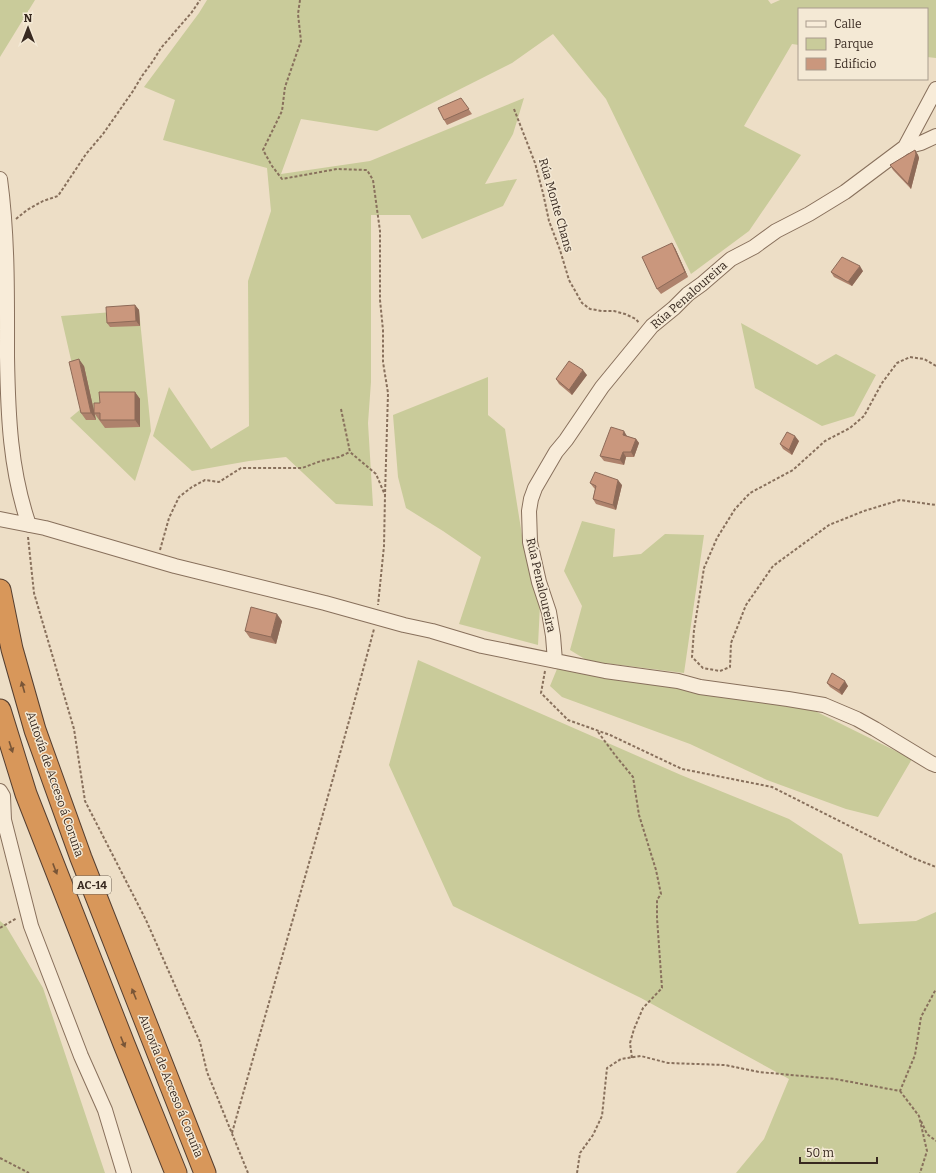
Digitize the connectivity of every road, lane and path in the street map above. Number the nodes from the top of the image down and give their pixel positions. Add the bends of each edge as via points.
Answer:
1 (200, 0) edge
2 (300, 0) edge
3 (936, 89) edge
4 (514, 109) dead end
5 (936, 136) edge
6 (905, 147) junction
7 (0, 179) edge
8 (6, 237) junction
9 (646, 333) junction
10 (936, 366) edge
11 (342, 409) dead end
12 (350, 452) junction
13 (385, 495) dead end
14 (936, 505) edge
15 (0, 519) edge
16 (29, 531) junction
17 (158, 560) junction
18 (0, 590) edge
19 (377, 618) junction
20 (550, 660) junction
21 (0, 710) edge
22 (597, 731) junction
23 (936, 765) edge
24 (0, 791) edge
25 (936, 867) edge
26 (27, 912) junction
27 (0, 928) edge
28 (936, 989) edge
29 (632, 1058) junction
30 (900, 1091) junction
31 (919, 1116) junction
32 (232, 1133) junction
33 (936, 1141) edge
34 (0, 1158) edge
35 (29, 1173) edge
36 (124, 1173) edge
37 (176, 1173) edge
38 (205, 1173) edge
39 (248, 1173) edge
40 (577, 1173) edge
41 (920, 1173) edge

1 - 8 path via 161,48 133,92 58,196 42,200 22,214 12,222
2 - 13 path via 298,14 301,41 285,86 282,111 263,150 282,179 337,169 367,170 373,180 380,231 383,362 388,393
3 - 6 street, Rúa Penaloureira
4 - 9 path, Rúa Monte Chans via 535,163 549,221 569,280 582,303 590,309 614,311 636,319
5 - 6 street
6 - 9 street, Rúa Penaloureira via 845,192 731,259
7 - 8 street
8 - 16 street via 8,410 15,468
9 - 20 street, Rúa Penaloureira via 602,387 556,452 531,499 530,542 538,582 549,612 553,636
10 - 14 path via 924,359 910,357 897,363 882,383 864,416 850,428 825,441 793,470 750,493 735,509 704,568 692,657 703,668 720,671 730,667 731,642 746,605 773,566 829,525 900,500
11 - 12 path
12 - 17 path via 302,468 241,468 219,482 205,480 192,487 179,497 168,518
12 - 19 path via 376,474 385,495 384,546
15 - 16 street
16 - 17 street via 45,528
16 - 32 path via 34,593 74,729 85,801 146,920 200,1042 207,1072
17 - 19 street
38 -> 18 highway, Autovía de Acceso á Coruña / AC-14 via 81,858 38,737 12,649
19 - 20 street via 482,646
19 - 32 path
20 - 22 path via 541,693 568,720
20 - 23 street via 700,687 824,705 857,719
21 -> 37 highway, AC-14 via 26,794
22 - 25 path via 682,769 772,787
22 - 29 path via 633,777 639,815 661,894 657,900 657,918 662,988 643,1008 630,1043
24 - 26 street via 3,796 4,820
26 - 27 path
26 - 36 street via 81,1056 105,1110
28 - 30 path via 921,1017 915,1054
29 - 30 path via 641,1056 668,1062 725,1065 759,1072 835,1079
29 - 40 path via 621,1060 607,1068 602,1116 580,1153
30 - 31 path
31 - 33 path via 927,1134
31 - 41 path via 927,1151
32 - 39 path
34 - 35 path

